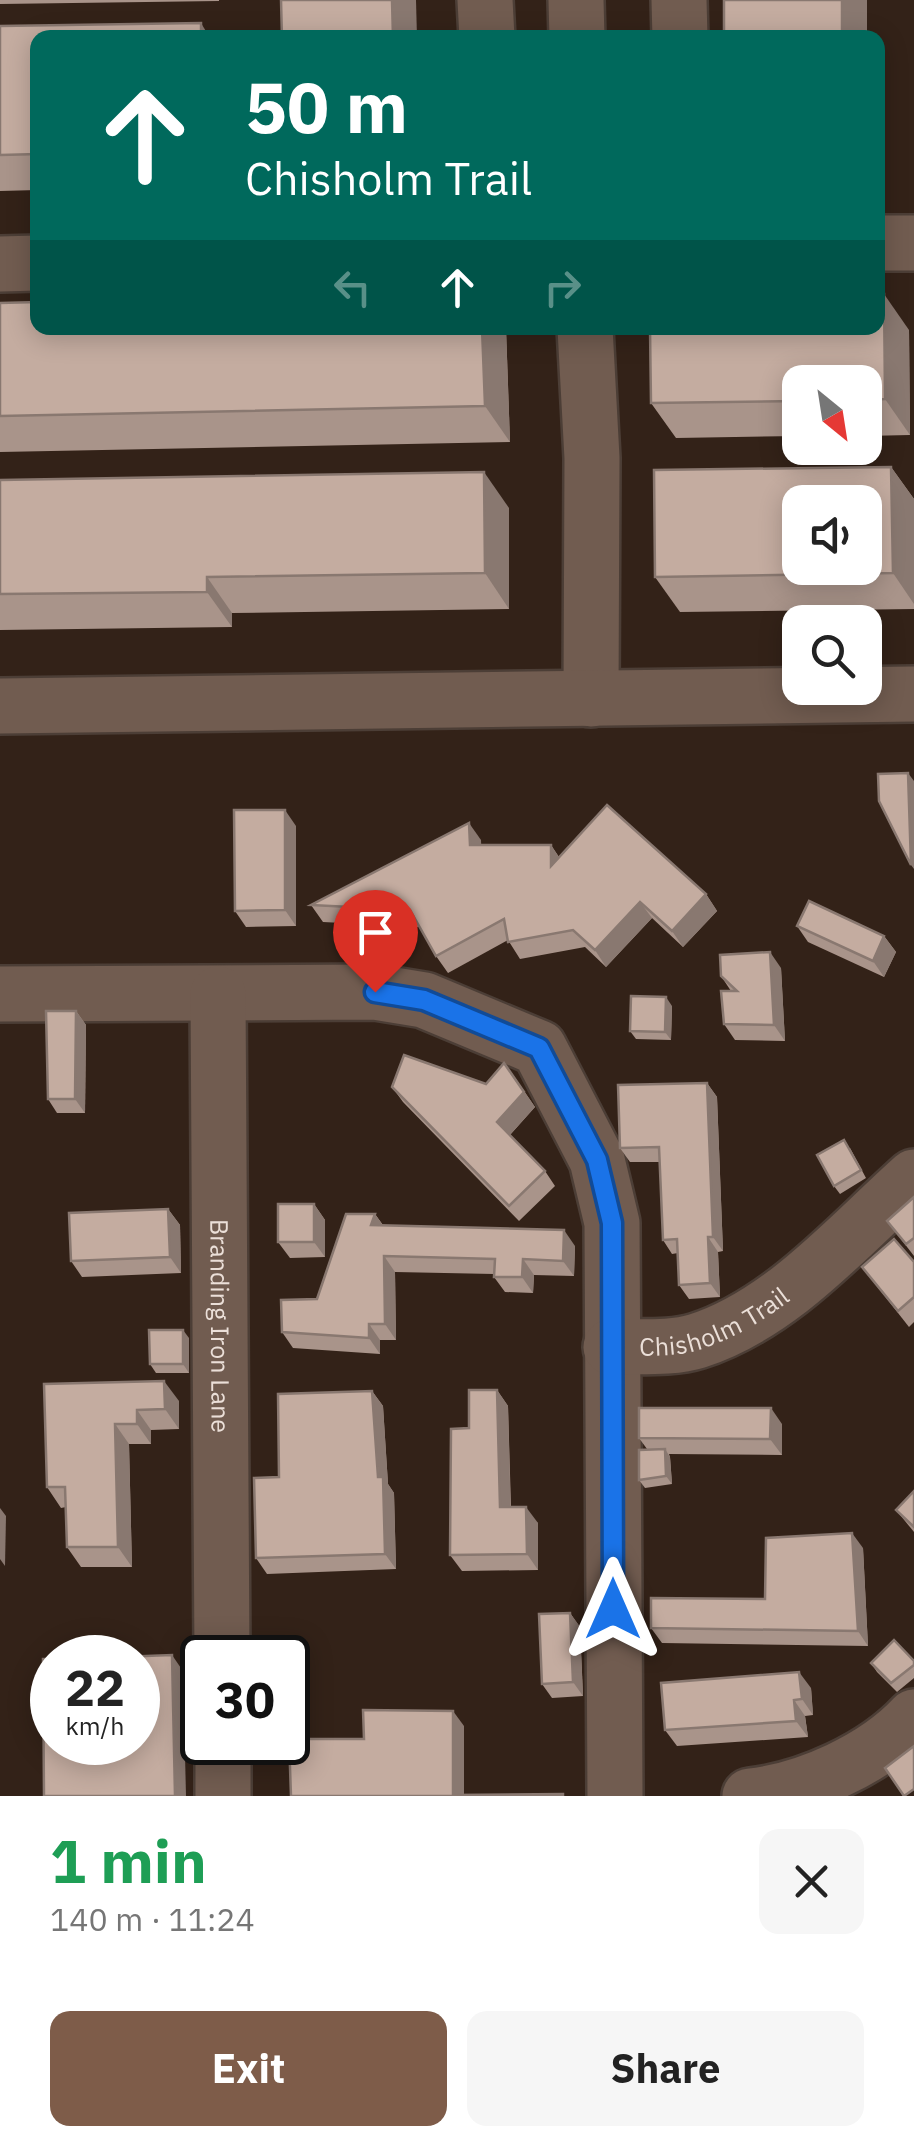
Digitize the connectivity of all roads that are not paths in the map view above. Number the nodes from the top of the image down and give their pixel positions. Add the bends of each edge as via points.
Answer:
1 (485, 0) edge
2 (576, 0) edge
3 (679, 0) edge
4 (486, 30) edge
5 (576, 30) edge
6 (680, 30) edge
7 (885, 243) edge
8 (914, 243) edge
9 (30, 262) edge
10 (0, 264) edge
11 (585, 335) edge
12 (914, 694) edge
13 (591, 699) junction
14 (0, 706) edge
15 (0, 994) edge
16 (218, 994) junction
17 (914, 1177) edge
18 (612, 1348) junction
19 (222, 1635) edge
20 (914, 1717) edge
21 (222, 1765) edge
22 (223, 1796) edge
23 (615, 1796) edge
24 (750, 1796) edge

1 - 4 street
2 - 5 street
3 - 6 street
7 - 8 street
9 - 10 street
11 - 13 street
12 - 13 street
13 - 14 street
15 - 16 street, Chisholm Trail
16 - 18 street, Chisholm Trail via 375,992 424,1000 539,1048 597,1160 612,1223
16 - 19 street, Branding Iron Lane
17 - 18 street, Chisholm Trail via 738,1324 694,1342
18 - 23 street
20 - 24 street via 830,1774
21 - 22 street

